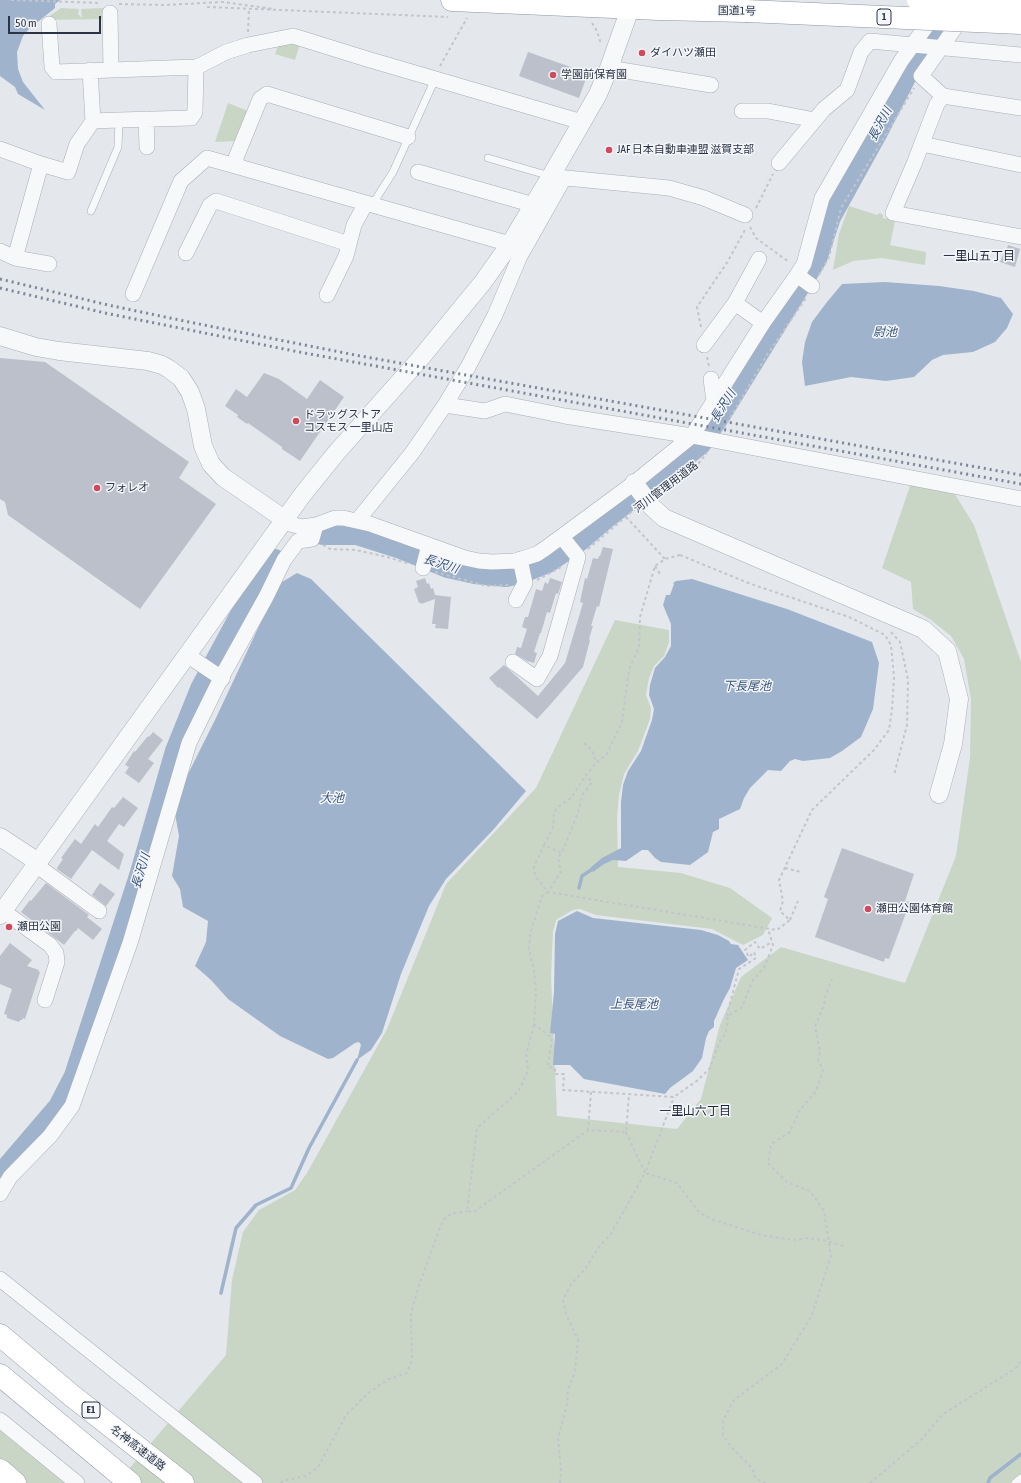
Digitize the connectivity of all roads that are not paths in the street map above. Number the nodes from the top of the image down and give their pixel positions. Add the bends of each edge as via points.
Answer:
1 (918, 0) edge
2 (946, 0) edge
3 (972, 0) edge
4 (631, 4) edge
5 (1021, 6) edge
6 (111, 7) road end
7 (454, 12) edge
8 (1021, 23) edge
9 (49, 24) dead end
10 (913, 44) junction
11 (942, 48) junction
12 (1021, 55) edge
13 (196, 67) junction
14 (609, 68) junction
15 (90, 70) junction
16 (111, 70) junction
17 (436, 79) junction
18 (711, 85) dead end
19 (943, 96) junction
20 (1021, 108) edge
21 (742, 111) dead end
22 (146, 119) junction
23 (92, 120) junction
24 (119, 120) junction
25 (815, 120) junction
26 (582, 122) junction
27 (408, 137) junction
28 (922, 144) junction
29 (147, 147) dead end
30 (0, 149) edge
31 (488, 158) dead end
32 (779, 163) road end
33 (41, 164) junction
34 (1021, 165) edge
35 (239, 167) junction
36 (418, 172) dead end
37 (558, 177) junction
38 (369, 204) junction
39 (534, 205) junction
40 (91, 211) dead end
41 (750, 213) road end
42 (1021, 237) edge
43 (349, 244) junction
44 (510, 244) junction
45 (0, 251) edge
46 (186, 254) dead end
47 (15, 258) junction
48 (759, 259) dead end
49 (49, 264) dead end
50 (798, 274) junction
51 (812, 286) road end
52 (133, 294) dead end
53 (327, 295) dead end
54 (735, 303) junction
55 (763, 323) junction
56 (0, 336) edge
57 (704, 345) road end
58 (711, 379) road end
59 (714, 401) junction
60 (445, 405) junction
61 (692, 436) junction
62 (634, 483) junction
63 (1021, 499) edge
64 (284, 519) junction
65 (357, 521) junction
66 (314, 532) junction
67 (562, 537) junction
68 (428, 545) junction
69 (520, 560) junction
70 (423, 568) road end
71 (516, 600) dead end
72 (187, 654) junction
73 (513, 662) dead end
74 (221, 677) junction
75 (939, 794) dead end
76 (0, 837) edge
77 (37, 864) junction
78 (99, 911) dead end
79 (2, 913) edge
80 (45, 1000) dead end
81 (0, 1194) edge
82 (0, 1279) edge
83 (0, 1335) edge
84 (0, 1375) edge
85 (0, 1420) edge
86 (0, 1470) edge
87 (175, 1477) edge
88 (1021, 1478) edge
89 (15, 1483) edge
90 (76, 1483) edge
91 (130, 1483) edge
92 (188, 1483) edge
93 (255, 1483) edge
94 (1015, 1483) edge

1 - 5 main road, bridge
2 - 10 street
3 - 11 street
4 - 7 main road, 国道1号 / 1
4 - 8 main road, 国道1号 / 1, bridge
4 - 14 street
6 - 16 street
9 - 15 street via 52,67 56,72
10 - 11 street
10 - 25 street via 870,42 861,52 847,90 824,108
10 - 50 street via 822,198 804,264
11 - 12 street
11 - 19 street via 921,76
13 - 16 street
13 - 17 street via 226,52 293,36
13 - 22 street via 195,112 191,118
14 - 18 street
14 - 26 street
15 - 16 street
15 - 23 street
17 - 26 street
17 - 27 lane
19 - 20 street
19 - 28 street via 937,104
21 - 25 street via 768,111
22 - 24 street
22 - 29 street
23 - 24 street
23 - 33 street via 77,144 68,172
24 - 40 lane via 118,147
25 - 32 street
26 - 37 street
27 - 35 street via 267,94 260,99 235,160
27 - 38 lane via 392,172
28 - 34 street
28 - 42 street via 893,213
30 - 33 street
31 - 37 lane
33 - 47 street
35 - 38 street
35 - 52 street via 207,158 181,182
36 - 39 street
37 - 39 street
37 - 41 street via 669,188
37 - 60 street via 495,315
38 - 43 street via 354,225
38 - 44 street
39 - 44 street
43 - 46 street via 216,201 210,205
43 - 53 street
44 - 64 street via 483,282 337,452
45 - 47 street
47 - 49 street
48 - 54 street
50 - 51 street
50 - 55 street
54 - 55 street
54 - 57 street
55 - 59 street
56 - 64 street via 59,351 162,364 181,378 190,392 203,446 211,464 223,477
58 - 59 street
59 - 61 street
60 - 61 street via 485,411 506,404
60 - 65 street via 412,453
61 - 62 street
61 - 63 street
62 - 67 street
62 - 75 street via 640,508 652,507 664,518 923,628 946,651 959,699 953,744
64 - 66 street
64 - 72 street
65 - 66 street via 335,518
65 - 68 street
66 - 74 street via 298,541 284,560
67 - 69 street via 537,554
67 - 73 street via 578,557 550,656 537,679
68 - 69 street via 479,561
68 - 70 street
69 - 71 street via 525,582
72 - 74 street
72 - 77 street
74 - 81 street via 189,743 130,943 72,1106 50,1136 10,1177
76 - 77 street
77 - 78 street
77 - 79 street
79 - 80 street via 50,945 56,953 57,962
82 - 93 street
83 - 87 main road, 名神高速道路 / E1
84 - 91 main road
85 - 90 street
86 - 89 main road
87 - 92 main road, 名神高速道路
88 - 94 lane

